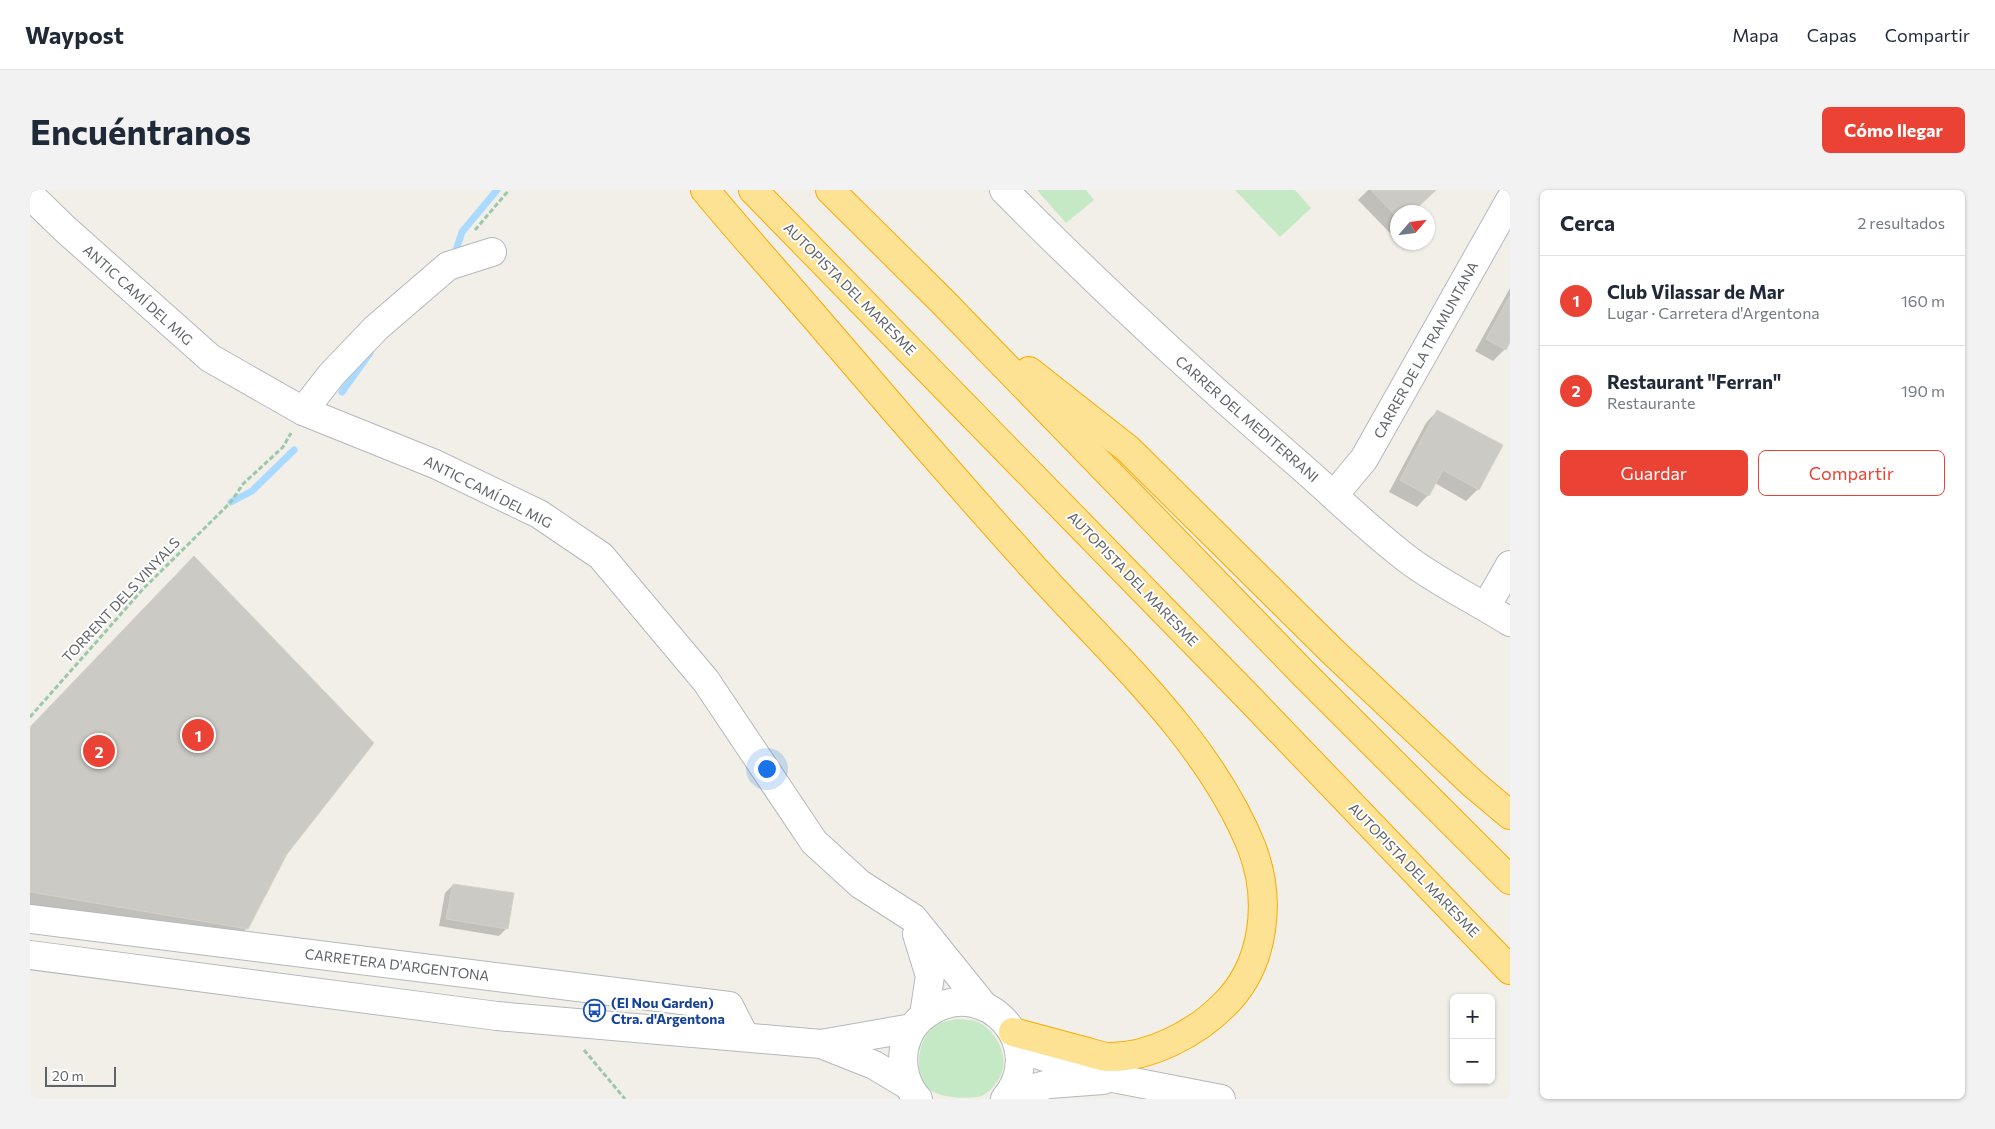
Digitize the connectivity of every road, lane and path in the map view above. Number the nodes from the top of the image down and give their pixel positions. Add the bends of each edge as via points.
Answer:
1 (508, 190) edge
2 (705, 190) edge
3 (753, 190) edge
4 (830, 190) edge
5 (1004, 190) edge
6 (30, 195) edge
7 (1510, 200) edge
8 (492, 252) dead end
9 (456, 264) junction
10 (942, 301) junction
11 (303, 411) junction
12 (1334, 495) junction
13 (1510, 566) edge
14 (1486, 607) junction
15 (1510, 622) edge
16 (30, 717) edge
17 (1510, 815) edge
18 (1510, 880) edge
19 (912, 918) junction
20 (30, 919) edge
21 (30, 955) edge
22 (1510, 970) edge
23 (983, 1005) junction
24 (564, 1021) junction
25 (918, 1022) junction
26 (745, 1036) junction
27 (1016, 1041) junction
28 (821, 1044) junction
29 (1118, 1079) junction
30 (914, 1093) edge
31 (1006, 1097) edge
32 (625, 1099) edge
33 (1221, 1099) edge

1 - 9 path via 460,250
2 - 27 highway via 884,400 1194,746 1226,795 1252,849 1261,882 1263,923 1256,953 1244,978 1232,998 1215,1014 1192,1030 1141,1054 1108,1057
3 - 22 highway, AUTOPISTA DEL MARESME
4 - 10 highway
5 - 12 street, CARRER DEL MEDITERRANI via 1092,279 1176,357
6 - 11 street, ANTIC CAMÍ DEL MIG via 210,358
7 - 12 street, CARRER DE LA TRAMUNTANA via 1364,460
8 - 9 street
9 - 11 street via 448,266 376,328 332,374
10 - 17 highway via 1128,448 1332,652
10 - 18 highway via 1295,665
11 - 16 path, TORRENT DELS VINYALS via 283,447 243,484 231,502 143,589
11 - 19 street, ANTIC CAMÍ DEL MIG via 436,464 539,514 601,556 706,681 814,842 860,884
12 - 14 street, CARRER DEL MEDITERRANI via 1364,525 1412,562
13 - 14 street
14 - 15 street, CARRER DEL MEDITERRANI
19 - 23 street, ANTIC CAMÍ DEL MIG
19 - 25 street via 930,976
20 - 26 street, CARRETERA D'ARGENTONA via 729,1006
21 - 24 street via 497,1016
23 - 25 street via 952,1002 937,1006
23 - 27 street, ANTIC CAMÍ DEL MIG via 995,1012
24 - 26 street
24 - 32 path via 574,1038
25 - 28 street
25 - 30 street via 905,1042 903,1057 904,1072
26 - 28 street
27 - 29 street
27 - 31 street via 1018,1073
28 - 30 street via 874,1065
29 - 31 street via 1050,1084
29 - 33 street

